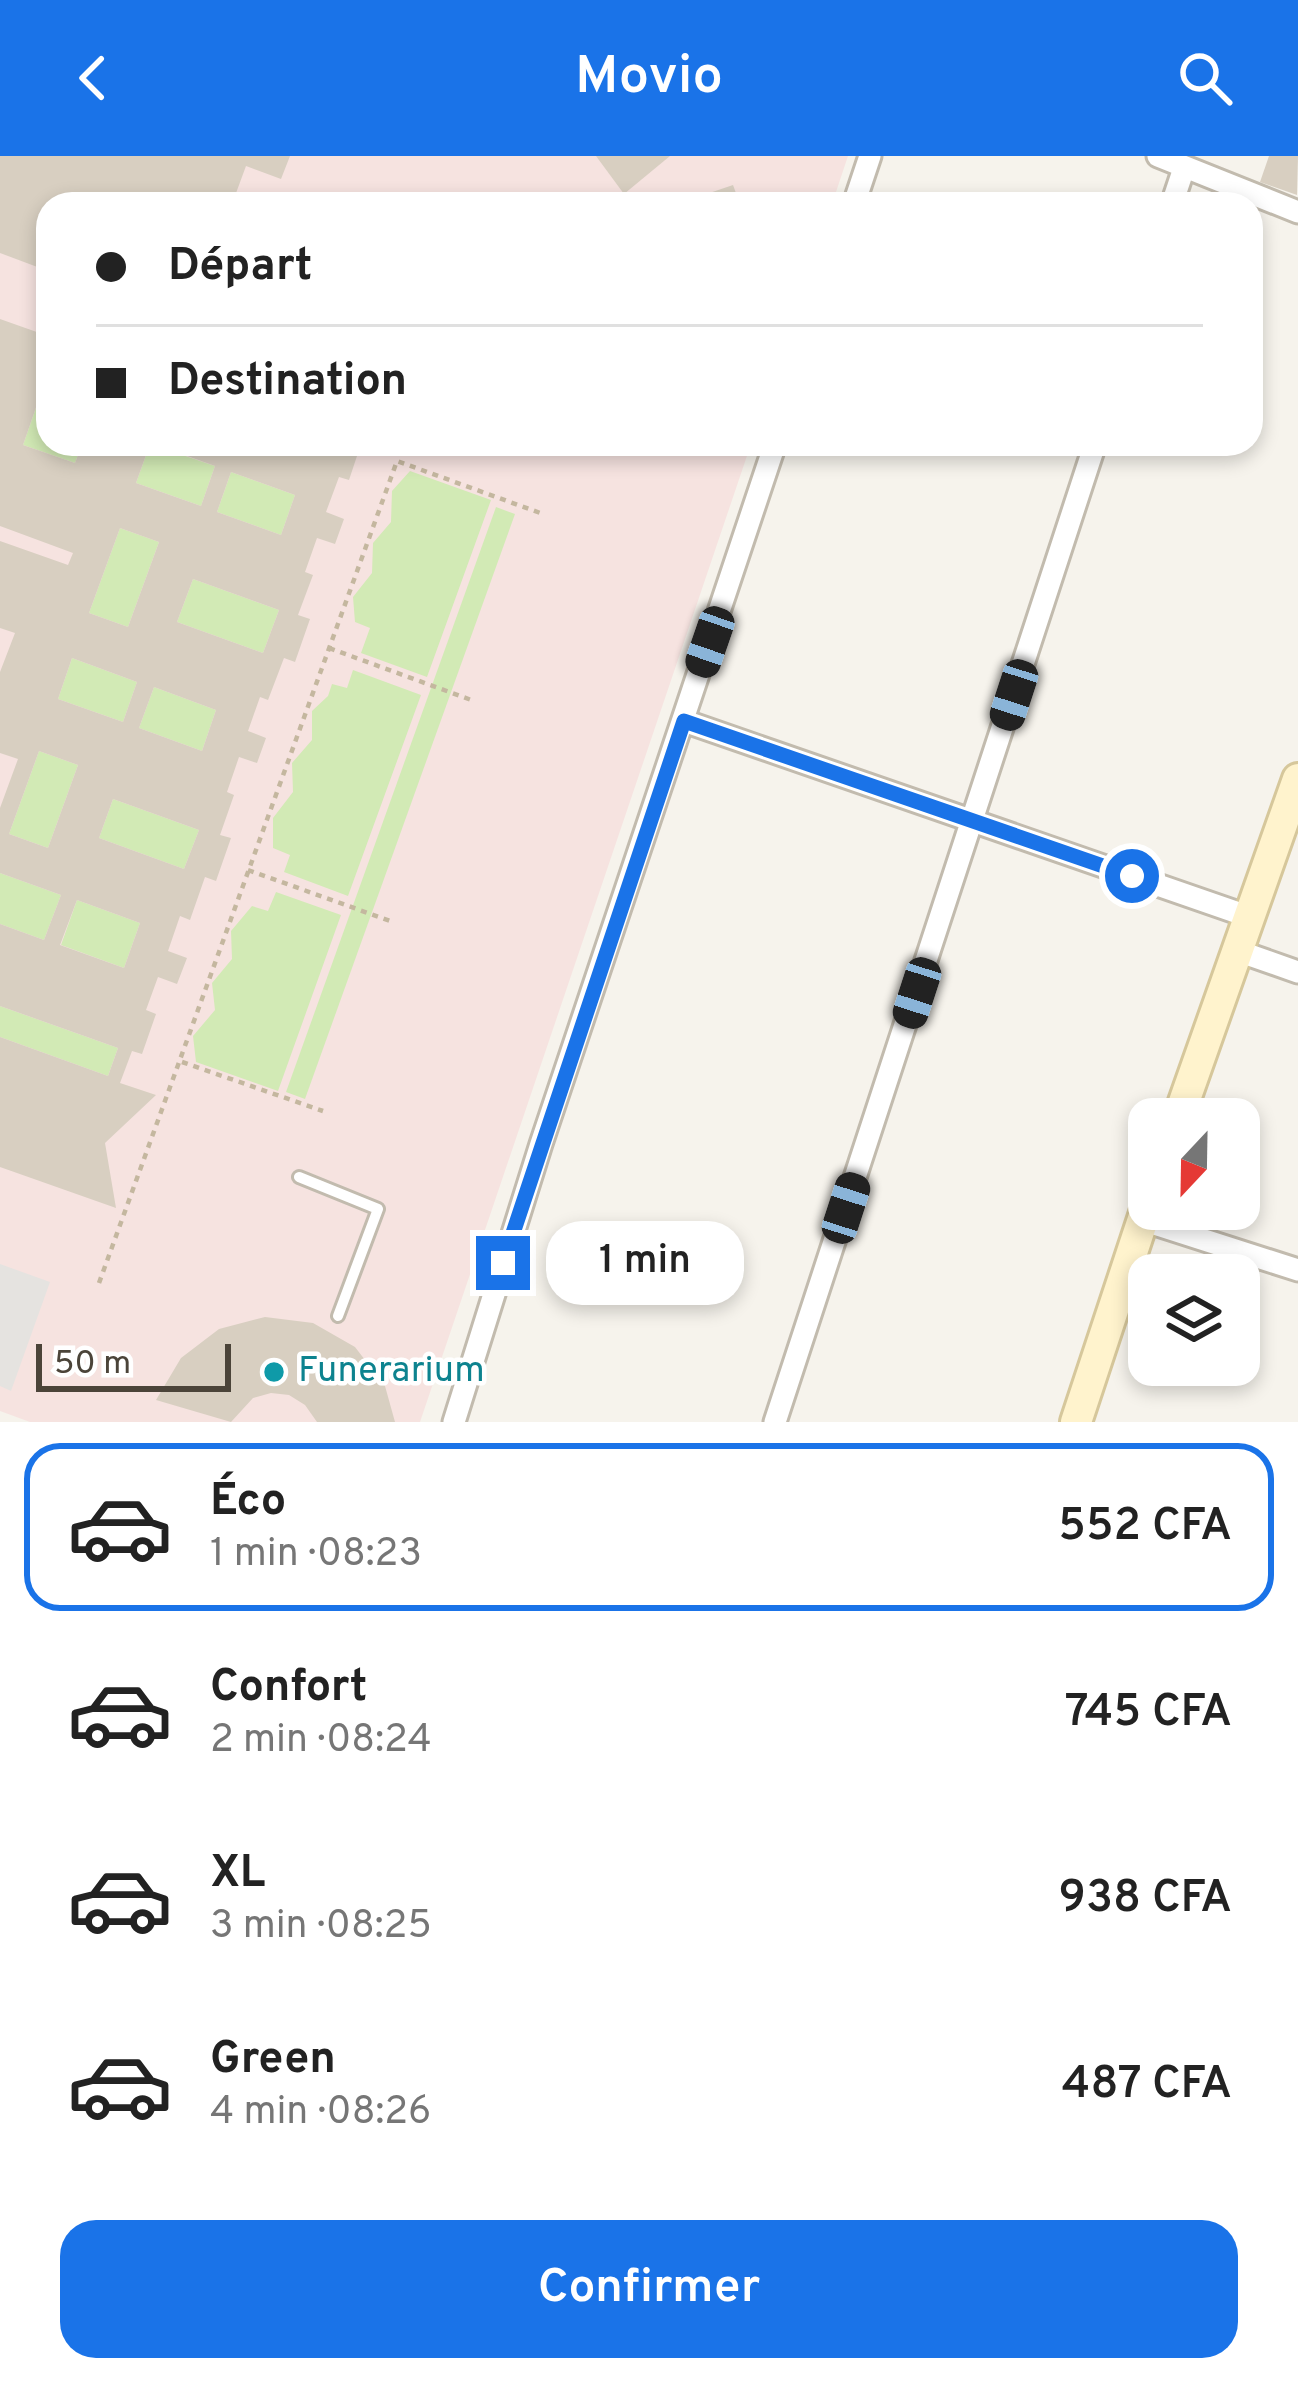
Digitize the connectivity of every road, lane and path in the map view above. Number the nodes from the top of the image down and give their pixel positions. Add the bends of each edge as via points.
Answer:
1 (870, 156) edge
2 (1158, 156) edge
3 (1184, 168) junction
4 (858, 192) edge
5 (1176, 192) edge
6 (1246, 192) edge
7 (1263, 198) edge
8 (1298, 212) edge
9 (771, 456) edge
10 (1091, 456) edge
11 (543, 514) dead end
12 (329, 648) junction
13 (475, 701) dead end
14 (684, 721) junction
15 (1298, 778) edge
16 (974, 821) junction
17 (248, 870) junction
18 (1250, 916) junction
19 (393, 922) dead end
20 (1238, 951) junction
21 (1298, 972) edge
22 (179, 1061) junction
23 (1186, 1098) edge
24 (323, 1112) dead end
25 (299, 1177) dead end
26 (1140, 1230) edge
27 (1195, 1230) edge
28 (1298, 1270) edge
29 (99, 1283) dead end
30 (338, 1316) dead end
31 (454, 1422) edge
32 (775, 1422) edge
33 (1077, 1422) edge

1 - 4 street
2 - 3 street
3 - 5 street
3 - 6 street
7 - 8 street
9 - 14 street
10 - 16 street
11 - 12 path via 397,461
12 - 13 path
12 - 17 path
14 - 16 street
14 - 31 street
15 - 18 street
16 - 18 street
16 - 32 street
17 - 19 path
17 - 22 path
18 - 20 street
20 - 21 street
20 - 23 street
22 - 24 path
22 - 29 path
25 - 30 lane via 378,1209
26 - 33 street
27 - 28 street

